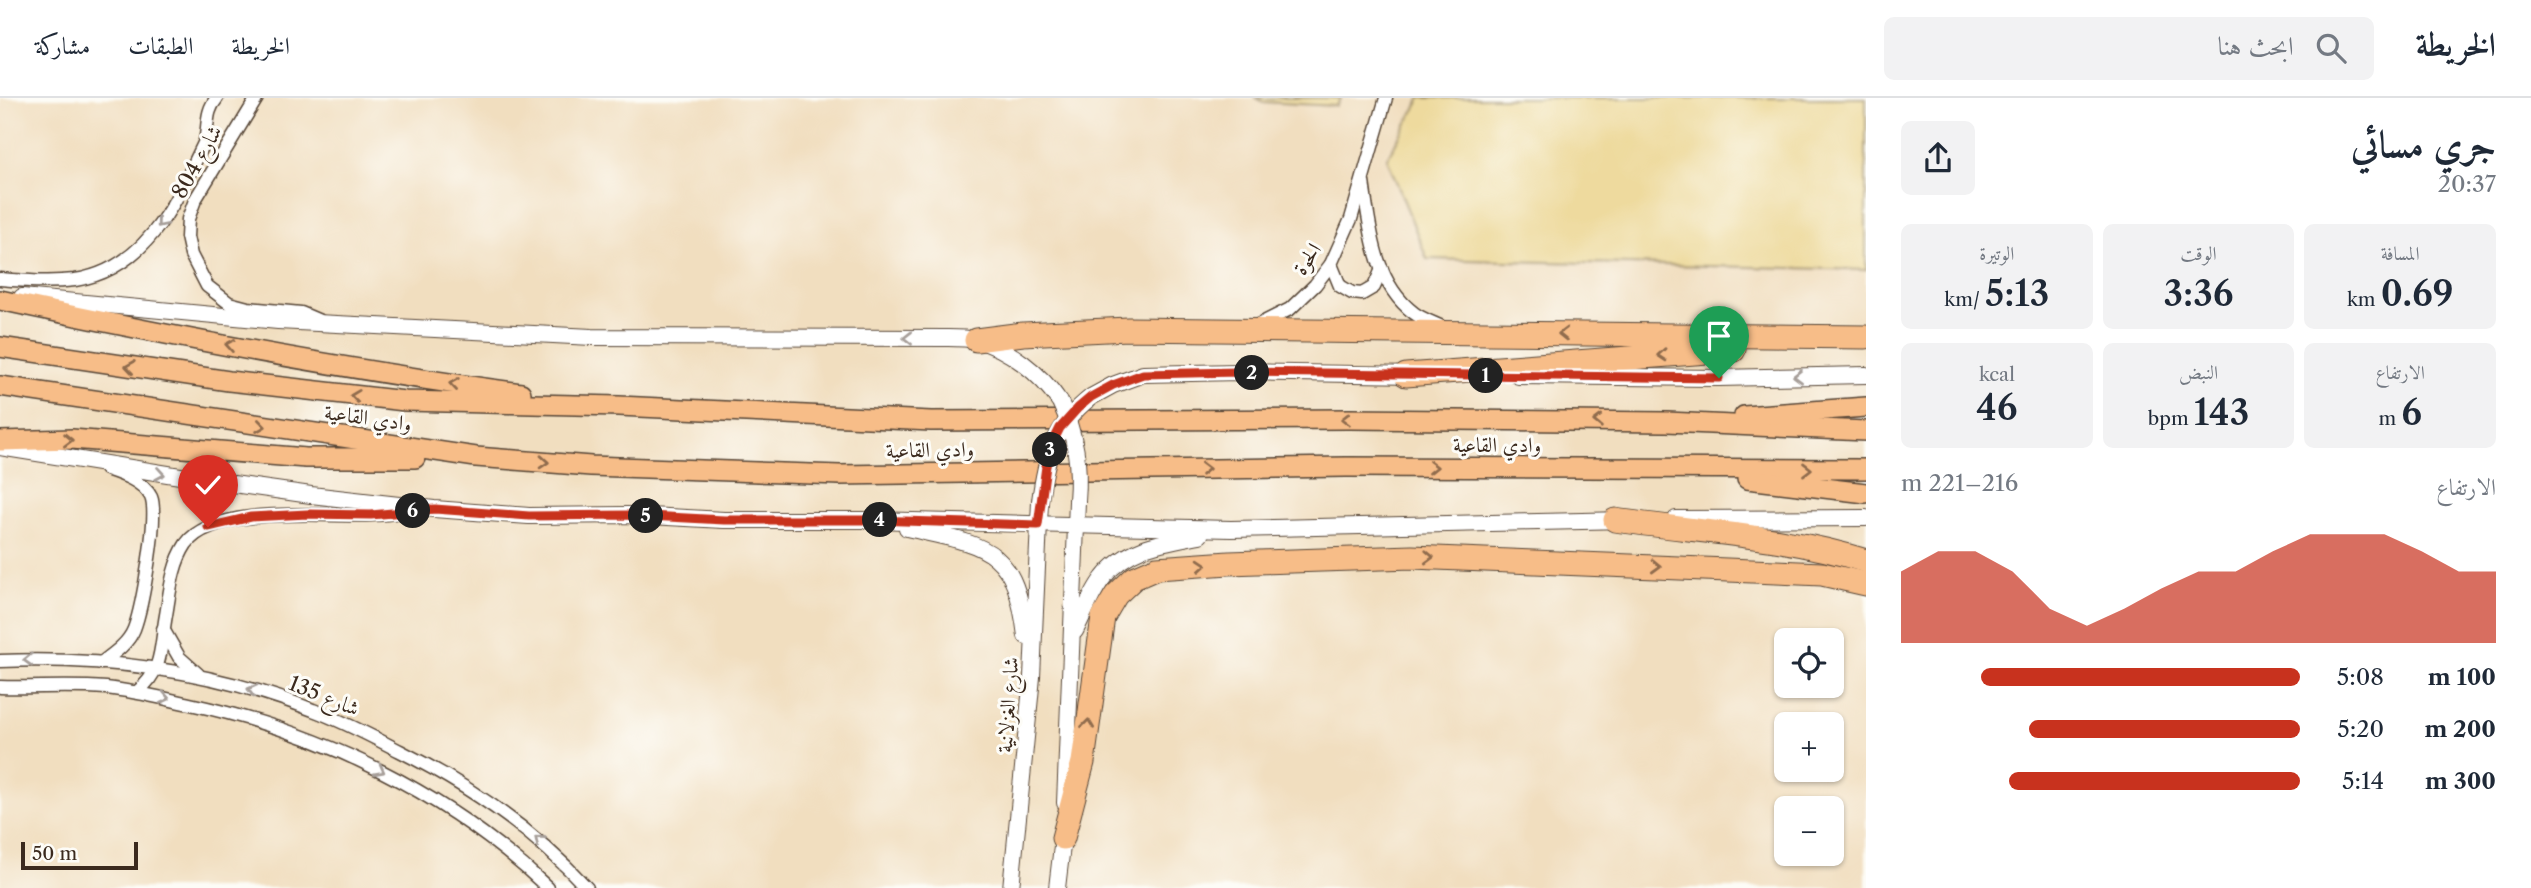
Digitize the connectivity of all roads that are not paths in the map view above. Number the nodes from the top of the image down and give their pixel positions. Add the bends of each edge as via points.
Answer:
1 (217, 98) edge
2 (257, 98) edge
3 (1386, 98) edge
4 (1362, 179) junction
5 (1331, 264) junction
6 (1382, 269) junction
7 (0, 279) edge
8 (0, 294) edge
9 (0, 300) edge
10 (325, 324) junction
11 (1246, 331) junction
12 (1452, 332) junction
13 (1866, 337) edge
14 (1778, 338) junction
15 (976, 340) junction
16 (0, 347) edge
17 (1406, 375) junction
18 (1866, 375) edge
19 (0, 386) edge
20 (619, 406) junction
21 (1866, 407) edge
22 (1068, 419) junction
23 (1667, 422) junction
24 (1866, 431) edge
25 (0, 441) edge
26 (0, 447) edge
27 (476, 457) junction
28 (93, 463) junction
29 (1866, 468) edge
30 (1670, 469) junction
31 (1866, 493) edge
32 (435, 509) junction
33 (1866, 518) edge
34 (871, 520) junction
35 (1615, 520) junction
36 (1038, 525) junction
37 (1075, 526) junction
38 (1231, 529) junction
39 (1866, 561) edge
40 (1866, 584) edge
41 (163, 629) junction
42 (1072, 636) junction
43 (0, 661) edge
44 (100, 663) junction
45 (157, 669) junction
46 (1032, 677) junction
47 (204, 678) junction
48 (0, 687) edge
49 (137, 692) junction
50 (1063, 838) junction
51 (548, 888) edge
52 (587, 888) edge
53 (1011, 888) edge
54 (1057, 888) edge

1 -> 7 street, شارع 804 via 206,118 205,141 169,214 132,255 106,271 77,279
2 - 10 street, شارع 804 via 195,200 188,219 191,255 207,286 229,303 302,313
3 - 4 street, الحوة
4 - 5 street, الحوة
4 - 6 street, الحوة
5 - 6 street via 1340,286 1352,293 1374,287
5 - 11 street, الحوة via 1290,309
6 - 12 street, الحوة via 1390,289 1414,313
8 - 10 street
20 -> 9 main road via 425,380
15 -> 10 street via 592,337
11 - 12 highway
11 - 15 highway via 1128,329
14 -> 12 highway
13 - 14 highway
14 -> 17 highway via 1733,350
15 - 22 street, bridge via 1035,373
20 -> 16 main road, وادي القاعية via 405,401
18 -> 17 street
17 - 22 street, شارع الغزلانية, bridge via 1143,374 1091,397
19 -> 27 main road, وادي القاعية
23 -> 20 main road, وادي القاعية via 931,421
21 - 23 main road
22 - 36 street, شارع الغزلانية, bridge via 1054,440
22 - 37 street, bridge via 1077,451
23 - 24 main road, وادي القاعية
25 -> 27 main road via 72,439 306,458
26 - 28 street
27 -> 30 main road, وادي القاعية via 840,475 1346,467
28 -> 32 street
28 - 44 street via 140,485 150,496 154,511 134,630
30 -> 29 main road, وادي القاعية
30 - 31 main road
32 - 34 street via 529,516
32 - 41 street via 251,517 208,527 186,545 173,573
33 - 35 street
34 - 36 street
34 - 46 street via 955,539 998,558 1012,579 1023,611
35 - 38 street
35 - 39 highway via 1831,549
36 - 37 street
36 - 46 street, شارع الغزلانية
37 - 38 street
37 - 42 street
38 - 42 street via 1132,552 1101,579
50 -> 40 highway via 1083,762 1103,617 1124,587 1157,568 1412,557 1822,574
41 - 45 street
41 - 47 street via 179,657
42 - 50 street
44 -> 43 street, شارع 135
44 - 45 street, شارع 135
45 - 47 street, شارع 135
45 - 49 street
46 - 53 street, شارع الغزلانية
52 -> 47 street, شارع 135 via 520,825 425,763 314,710
48 - 49 street, شارع 135
49 -> 51 street, شارع 135 via 250,717 360,760 443,807
50 - 54 street

